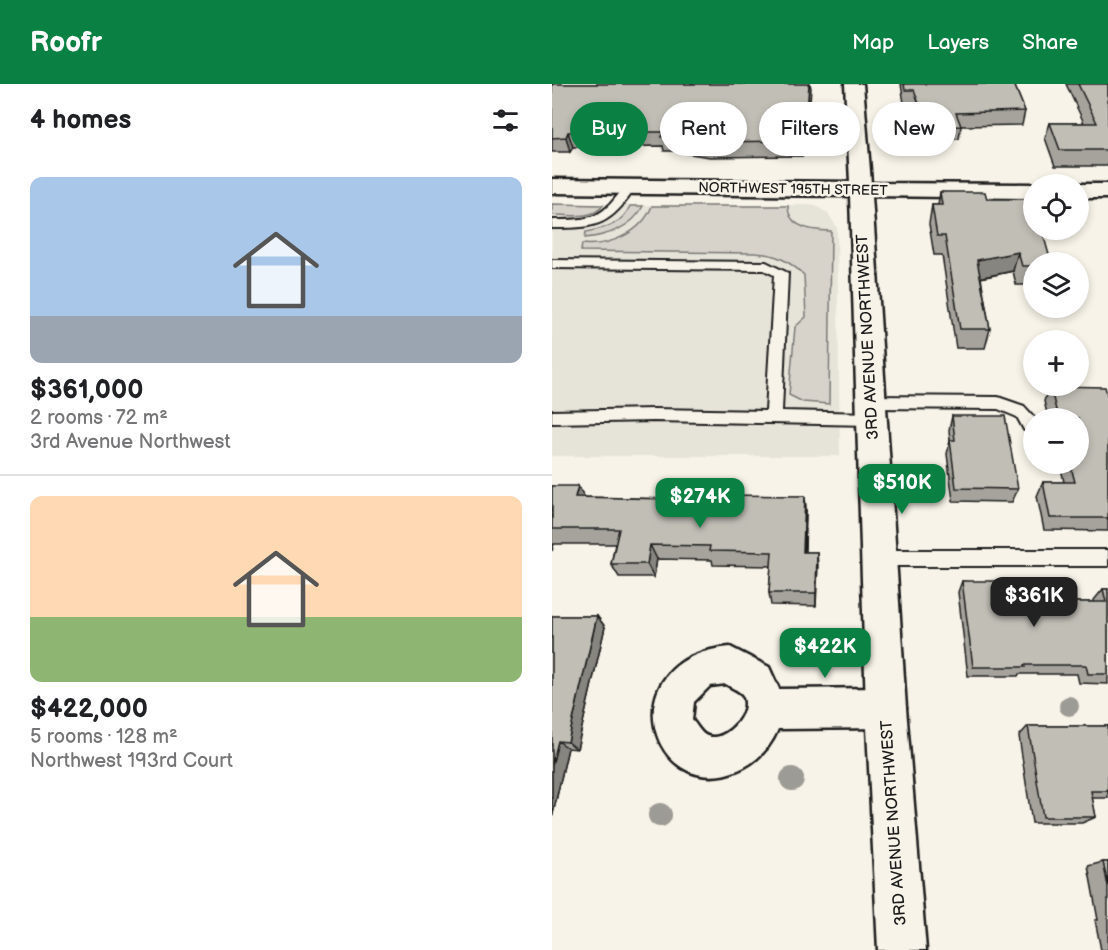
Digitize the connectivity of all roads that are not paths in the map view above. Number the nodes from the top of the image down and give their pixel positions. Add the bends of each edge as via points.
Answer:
1 (854, 84) edge
2 (552, 186) edge
3 (631, 186) junction
4 (861, 191) junction
5 (1023, 191) edge
6 (1089, 191) edge
7 (1108, 191) edge
8 (552, 224) edge
9 (552, 264) edge
10 (872, 410) junction
11 (1023, 413) edge
12 (552, 417) edge
13 (774, 417) junction
14 (879, 558) junction
15 (1108, 558) edge
16 (886, 708) junction
17 (765, 709) dead end
18 (902, 950) edge

1 - 4 street, 3RD AVENUE NORTHWEST
2 - 3 street, NORTHWEST 195TH STREET
3 - 4 street, NORTHWEST 195TH STREET
3 - 8 lane via 613,212 599,220
4 - 5 street, NORTHWEST 195TH STREET
4 - 10 street, 3RD AVENUE NORTHWEST
6 - 7 street
9 - 13 lane via 766,266 781,273
10 - 11 lane via 999,403
10 - 13 lane
10 - 14 street, 3RD AVENUE NORTHWEST
12 - 13 lane
14 - 15 lane
14 - 16 street, 3RD AVENUE NORTHWEST
16 - 17 street
16 - 18 street, 3RD AVENUE NORTHWEST

